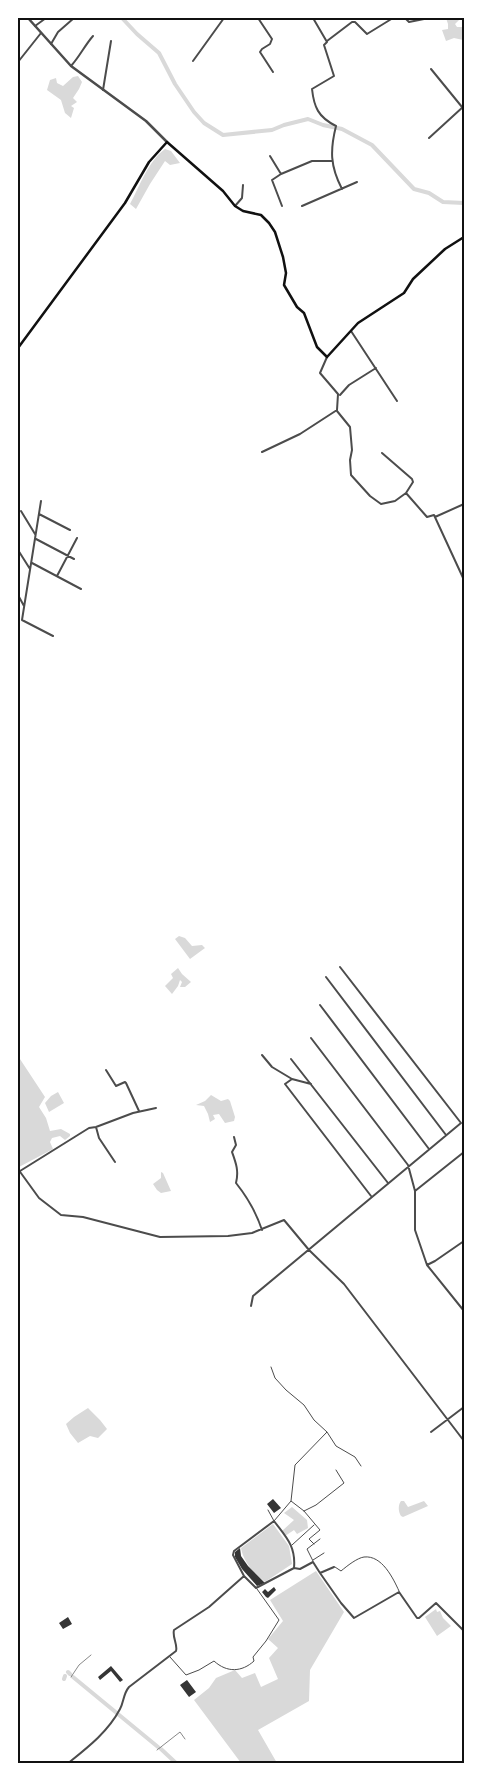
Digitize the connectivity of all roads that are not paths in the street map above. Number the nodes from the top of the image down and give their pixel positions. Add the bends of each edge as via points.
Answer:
1 (28, 18) edge
2 (46, 18) edge
3 (74, 18) edge
4 (224, 18) edge
5 (258, 18) edge
6 (313, 18) edge
7 (393, 18) edge
8 (405, 18) edge
9 (429, 18) edge
10 (35, 26) junction
11 (41, 33) junction
12 (93, 36) dead end
13 (111, 41) dead end
14 (327, 42) junction
15 (51, 44) junction
16 (18, 62) edge
17 (193, 62) dead end
18 (71, 66) junction
19 (430, 69) dead end
20 (273, 72) dead end
21 (103, 90) junction
22 (463, 106) edge
23 (429, 138) dead end
24 (167, 142) junction
25 (270, 156) dead end
26 (332, 161) junction
27 (281, 174) junction
28 (356, 182) dead end
29 (243, 185) dead end
30 (342, 189) junction
31 (235, 206) junction
32 (282, 206) dead end
33 (302, 206) dead end
34 (464, 237) edge
35 (351, 331) junction
36 (18, 348) edge
37 (327, 357) junction
38 (376, 368) junction
39 (339, 395) junction
40 (397, 402) dead end
41 (337, 410) junction
42 (262, 452) dead end
43 (382, 453) dead end
44 (406, 493) junction
45 (41, 501) dead end
46 (464, 504) edge
47 (20, 511) dead end
48 (39, 514) junction
49 (436, 517) junction
50 (70, 530) dead end
51 (36, 537) junction
52 (76, 538) dead end
53 (18, 550) edge
54 (68, 555) junction
55 (74, 559) dead end
56 (32, 563) junction
57 (30, 570) junction
58 (57, 576) junction
59 (464, 580) edge
60 (81, 589) dead end
61 (18, 595) edge
62 (25, 606) junction
63 (53, 636) dead end
64 (340, 967) dead end
65 (326, 977) dead end
66 (320, 1005) dead end
67 (311, 1038) dead end
68 (262, 1055) dead end
69 (291, 1058) dead end
70 (106, 1070) dead end
71 (292, 1079) junction
72 (311, 1084) junction
73 (156, 1108) dead end
74 (139, 1112) junction
75 (461, 1123) junction
76 (464, 1125) edge
77 (96, 1127) junction
78 (446, 1135) junction
79 (234, 1137) dead end
80 (429, 1149) junction
81 (464, 1152) edge
82 (115, 1162) dead end
83 (408, 1165) junction
84 (18, 1169) edge
85 (20, 1171) junction
86 (388, 1183) junction
87 (415, 1191) junction
88 (371, 1196) junction
89 (262, 1230) junction
90 (464, 1241) edge
91 (308, 1250) junction
92 (427, 1264) junction
93 (251, 1306) dead end
94 (464, 1310) edge
95 (271, 1367) dead end
96 (464, 1407) edge
97 (448, 1420) junction
98 (327, 1432) junction
99 (431, 1432) dead end
100 (464, 1441) edge
101 (361, 1466) dead end
102 (336, 1470) dead end
103 (291, 1501) junction
104 (268, 1510) dead end
105 (304, 1512) junction
106 (274, 1521) junction
107 (314, 1525) junction
108 (320, 1539) dead end
109 (314, 1544) junction
110 (292, 1545) junction
111 (324, 1553) dead end
112 (313, 1561) junction
113 (334, 1567) joint
114 (294, 1568) junction
115 (320, 1573) junction
116 (244, 1576) junction
117 (256, 1588) junction
118 (400, 1592) junction
119 (464, 1632) edge
120 (169, 1657) junction
121 (67, 1764) edge

1 - 10 street
2 - 10 street
3 - 15 street via 58,32
4 - 17 street
5 - 20 street via 272,40 260,52
6 - 14 street
7 - 14 street via 367,34 352,22
8 - 9 street via 412,23
10 - 11 street
11 - 15 street
11 - 16 street
12 - 18 street
13 - 21 street
14 - 26 street via 324,45 334,76 312,88 317,111 336,126
15 - 18 street
18 - 21 street
19 - 22 street
21 - 24 street via 146,121
22 - 23 street
24 - 31 main road via 223,191
24 - 36 main road via 149,162 125,203
25 - 27 street
26 - 27 street via 312,161
26 - 30 street
27 - 32 street via 272,180
28 - 30 street
29 - 31 street via 242,198
30 - 33 street
31 - 37 main road via 261,215 275,232 286,273 284,285 304,313 317,347
34 - 35 main road via 445,249 413,279 404,293
35 - 37 main road
35 - 38 street
37 - 39 street via 320,374
38 - 39 street
38 - 40 street
39 - 41 street
41 - 42 street via 300,434
41 - 44 street via 350,427 351,475 354,479 381,504 395,501
43 - 44 street via 412,479
44 - 49 street via 427,517
45 - 48 street
46 - 49 street
47 - 51 street
48 - 50 street
48 - 51 street
49 - 59 street
51 - 54 street
51 - 56 street
52 - 54 street
53 - 57 street
54 - 55 street
54 - 58 street
56 - 57 street
56 - 58 street
57 - 62 street
58 - 60 street
61 - 62 street
62 - 63 street via 22,620
64 - 75 street
65 - 78 street
66 - 80 street
67 - 83 street
68 - 71 street via 272,1067
69 - 72 street
70 - 74 street via 116,1086 126,1083
71 - 72 street
71 - 88 street via 284,1084
72 - 86 street
73 - 74 street
74 - 77 street
75 - 76 street
75 - 78 street
77 - 82 street via 99,1138
77 - 85 street via 80,1133
78 - 80 street
79 - 89 street via 236,1145 232,1152 237,1166 236,1183 258,1215
80 - 83 street
81 - 87 street
83 - 86 street
83 - 87 street
84 - 85 street
85 - 89 street via 39,1198 61,1215 83,1217 160,1237 228,1236
86 - 88 street
87 - 92 street via 415,1230
88 - 91 street
89 - 91 street via 284,1220
90 - 92 street
91 - 93 street via 253,1296
91 - 97 street via 344,1284
92 - 94 street
95 - 98 street via 275,1378
96 - 97 street
97 - 99 street
97 - 100 street
98 - 101 street via 336,1446 355,1457
98 - 103 street via 295,1465
102 - 105 street via 344,1484
103 - 105 street
103 - 106 street
104 - 106 street
105 - 107 street
106 - 110 street
106 - 116 street via 234,1551 233,1556
107 - 109 street via 320,1530 309,1539
107 - 110 street
108 - 109 street
109 - 112 street via 307,1548
110 - 114 street
111 - 112 street
112 - 114 street
112 - 115 street
113 - 115 street
113 - 118 street via 341,1571 363,1556 372,1557 390,1574
114 - 117 street
115 - 118 street via 354,1618
116 - 117 street
116 - 120 street via 209,1607 174,1630 176,1650
117 - 120 street via 279,1620 253,1657 254,1661 246,1668 221,1668 214,1661 186,1674
118 - 119 street via 417,1618 436,1603
120 - 121 street via 129,1688 120,1709 106,1728

